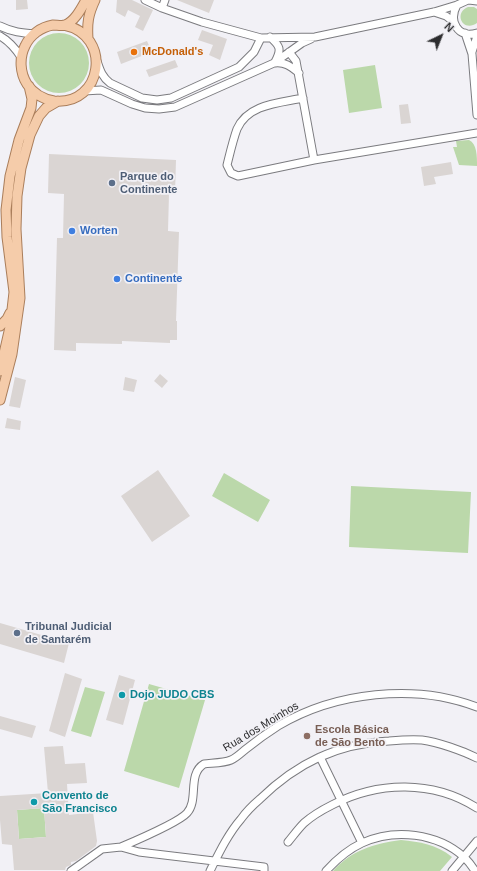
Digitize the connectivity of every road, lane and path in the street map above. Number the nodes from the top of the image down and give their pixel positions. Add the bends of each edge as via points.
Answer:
1 (86, 0) edge
2 (95, 0) edge
3 (145, 0) edge
4 (165, 0) edge
5 (469, 1) edge
6 (162, 8) junction
7 (434, 12) junction
8 (454, 22) junction
9 (0, 26) edge
10 (64, 26) junction
11 (465, 33) junction
12 (477, 33) edge
13 (35, 34) junction
14 (0, 36) edge
15 (477, 36) edge
16 (270, 37) junction
17 (314, 37) junction
18 (261, 38) junction
19 (88, 39) junction
20 (302, 43) junction
21 (289, 52) junction
22 (472, 54) junction
23 (22, 57) junction
24 (97, 59) junction
25 (296, 61) junction
26 (274, 63) junction
27 (299, 73) junction
28 (29, 86) junction
29 (84, 91) junction
30 (303, 98) junction
31 (58, 101) junction
32 (477, 115) edge
33 (477, 133) edge
34 (314, 160) junction
35 (12, 310) junction
36 (0, 326) edge
37 (5, 342) edge
38 (0, 371) edge
39 (0, 400) edge
40 (477, 707) edge
41 (320, 757) junction
42 (477, 758) edge
43 (341, 800) junction
44 (477, 808) edge
45 (477, 841) edge
46 (288, 842) dead end
47 (362, 843) junction
48 (121, 847) junction
49 (464, 857) junction
50 (215, 861) junction
51 (71, 871) edge
52 (210, 871) edge
53 (264, 871) edge
54 (326, 871) edge
55 (452, 871) edge
56 (475, 871) edge

1 - 10 main road via 75,18
2 - 19 main road via 87,24
3 - 6 street
4 - 6 street
5 - 7 street
5 - 8 street via 453,14
6 - 18 street
7 - 8 street
7 - 17 street
8 - 11 street via 458,29
9 - 13 street via 10,31
10 - 13 main road via 51,26
10 - 19 main road via 77,30
11 - 12 street
11 - 22 street
13 - 23 main road via 27,43
14 - 23 street via 15,47
15 - 22 street
16 - 17 street
16 - 18 street
16 - 26 street via 278,44 280,50
17 - 20 street
18 - 24 street via 254,52 239,67 171,98 157,100 142,98 106,80
19 - 24 main road
20 - 21 street
20 - 25 street
21 - 25 street
21 - 26 street
22 - 32 street
23 - 28 main road via 22,72
24 - 29 main road via 94,79
25 - 27 street
26 - 27 street via 288,65
26 - 29 street via 175,108 145,108 101,90
27 - 30 street
28 - 31 main road via 40,96
28 - 35 main road via 31,108 19,140 10,176 6,210 14,292
29 - 31 main road via 72,99
30 - 34 street
30 - 34 street via 260,107 251,112 242,121 235,135 227,165 231,174 238,176
31 - 37 main road via 39,116 30,135 21,168 16,196 20,298
33 - 34 street
35 - 36 main road
35 - 37 main road
37 - 38 main road
37 - 39 main road
40 - 48 street, Rua dos Moinhos via 434,696 387,694 368,695 304,712 278,726 231,760 201,766 194,782 192,802 187,813 172,823
41 - 42 street via 336,749 367,742 423,740
41 - 43 street
41 - 50 street via 290,773 252,806 240,819
43 - 44 street via 372,790 397,786 426,788 448,794
43 - 46 street via 304,823
43 - 47 street
45 - 49 street
47 - 49 street via 398,835 420,836 440,841
47 - 54 street via 346,852
48 - 50 street via 139,852
48 - 51 street via 102,849
49 - 55 street
49 - 56 street
50 - 52 street
50 - 53 street via 264,868

